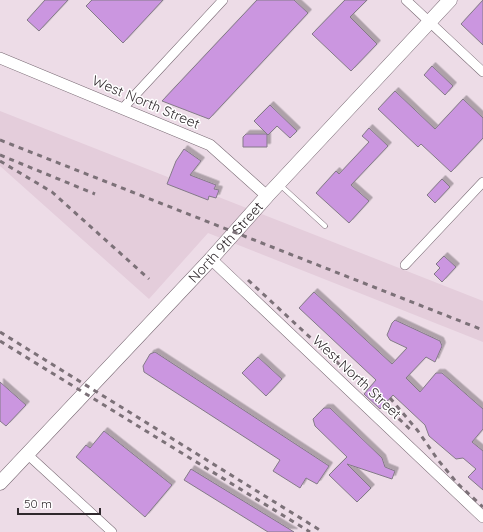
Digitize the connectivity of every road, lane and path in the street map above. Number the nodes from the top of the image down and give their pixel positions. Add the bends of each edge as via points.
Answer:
1 (223, 0) edge
2 (406, 0) edge
3 (450, 0) edge
4 (430, 22) junction
5 (0, 58) edge
6 (483, 72) edge
7 (123, 108) junction
8 (483, 182) edge
9 (278, 183) junction
10 (266, 196) junction
11 (325, 226) dead end
12 (211, 259) junction
13 (405, 265) dead end
14 (27, 454) junction
15 (0, 483) edge
16 (483, 517) edge
17 (112, 532) edge

1 - 7 street
2 - 4 street
3 - 4 main road, North 9th Street
4 - 6 street
4 - 9 main road, North 9th Street
5 - 7 street, West North Street
7 - 10 street, West North Street via 210,145
8 - 13 street
9 - 10 main road, North 9th Street
9 - 11 lane
10 - 12 main road, North 9th Street
12 - 14 main road, North 9th Street
12 - 16 street, West North Street
14 - 15 main road, North 9th Street
14 - 17 street

